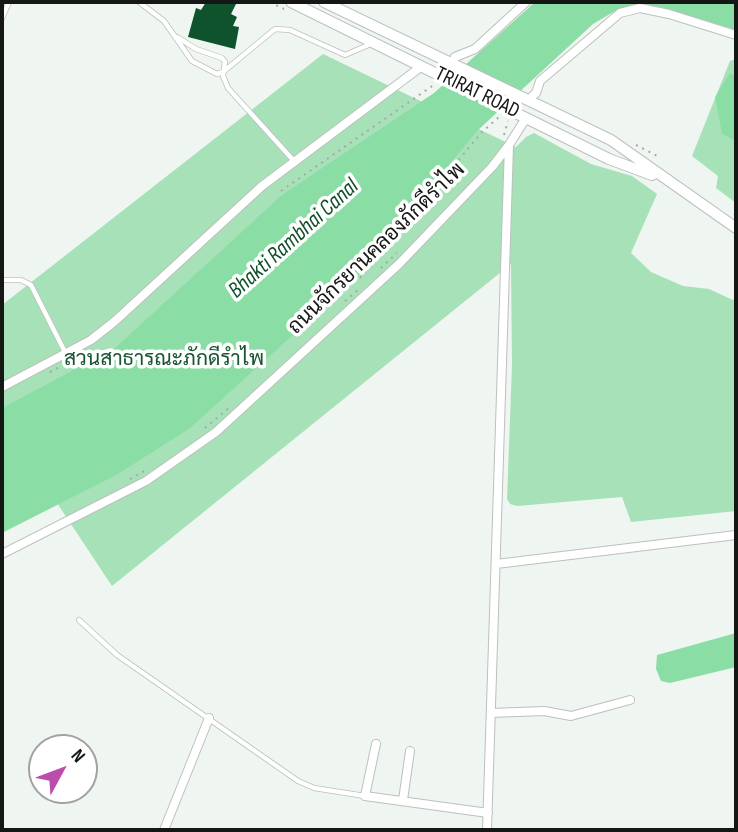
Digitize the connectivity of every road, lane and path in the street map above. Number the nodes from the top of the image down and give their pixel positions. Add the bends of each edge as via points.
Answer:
1 (9, 2) edge
2 (139, 2) edge
3 (291, 2) edge
4 (324, 2) edge
5 (526, 2) edge
6 (2, 18) edge
7 (173, 34) junction
8 (736, 35) edge
9 (374, 43) junction
10 (452, 63) junction
11 (422, 66) junction
12 (223, 72) junction
13 (436, 78) junction
14 (528, 100) junction
15 (508, 114) junction
16 (526, 118) junction
17 (506, 142) junction
18 (293, 161) junction
19 (665, 179) junction
20 (281, 191) dead end
21 (736, 228) edge
22 (405, 245) dead end
23 (379, 270) dead end
24 (360, 278) dead end
25 (2, 280) edge
26 (362, 286) dead end
27 (345, 301) dead end
28 (66, 354) junction
29 (2, 387) edge
30 (232, 405) dead end
31 (198, 434) dead end
32 (151, 467) dead end
33 (130, 479) dead end
34 (736, 535) edge
35 (2, 554) edge
36 (496, 564) junction
37 (79, 620) dead end
38 (630, 700) dead end
39 (491, 713) junction
40 (209, 718) junction
41 (376, 744) dead end
42 (410, 751) dead end
43 (365, 796) junction
44 (402, 800) junction
45 (488, 813) junction
46 (164, 830) edge
47 (487, 830) edge

1 - 6 lane
2 - 7 lane via 153,10
3 - 9 main road, TRIRAT ROAD
4 - 10 main road, TRIRAT ROAD
5 - 10 street via 475,49 455,57
7 - 12 lane via 192,61 210,72
7 - 12 lane via 222,58
8 - 14 street via 640,8 620,13 540,81
9 - 11 main road, TRIRAT ROAD
9 - 12 lane via 345,55 290,30 275,29
10 - 14 main road, TRIRAT ROAD
11 - 13 main road, TRIRAT ROAD
11 - 18 street
12 - 18 lane via 228,88
13 - 15 main road, TRIRAT ROAD
13 - 20 path
14 - 19 main road, TRIRAT ROAD via 611,140
15 - 16 main road, TRIRAT ROAD
15 - 17 path
15 - 24 path via 482,132
16 - 17 street
16 - 19 main road, TRIRAT ROAD via 609,159
17 - 35 street via 492,167 399,264 216,432 146,481
17 - 36 street
18 - 28 street via 115,321
19 - 21 main road, TRIRAT ROAD
22 - 23 path, ถนนจักรยานคลองภักดีรำไพ
25 - 28 lane via 31,285
26 - 27 path, ถนนจักรยานคลองภักดีรำไพ
28 - 29 street
30 - 31 path
32 - 33 path
34 - 36 street
36 - 39 street
37 - 40 lane via 117,655
38 - 39 street via 571,716
39 - 45 street
40 - 43 lane via 306,785
40 - 46 street
41 - 43 street
42 - 44 street
43 - 44 street
44 - 45 street
45 - 47 street

